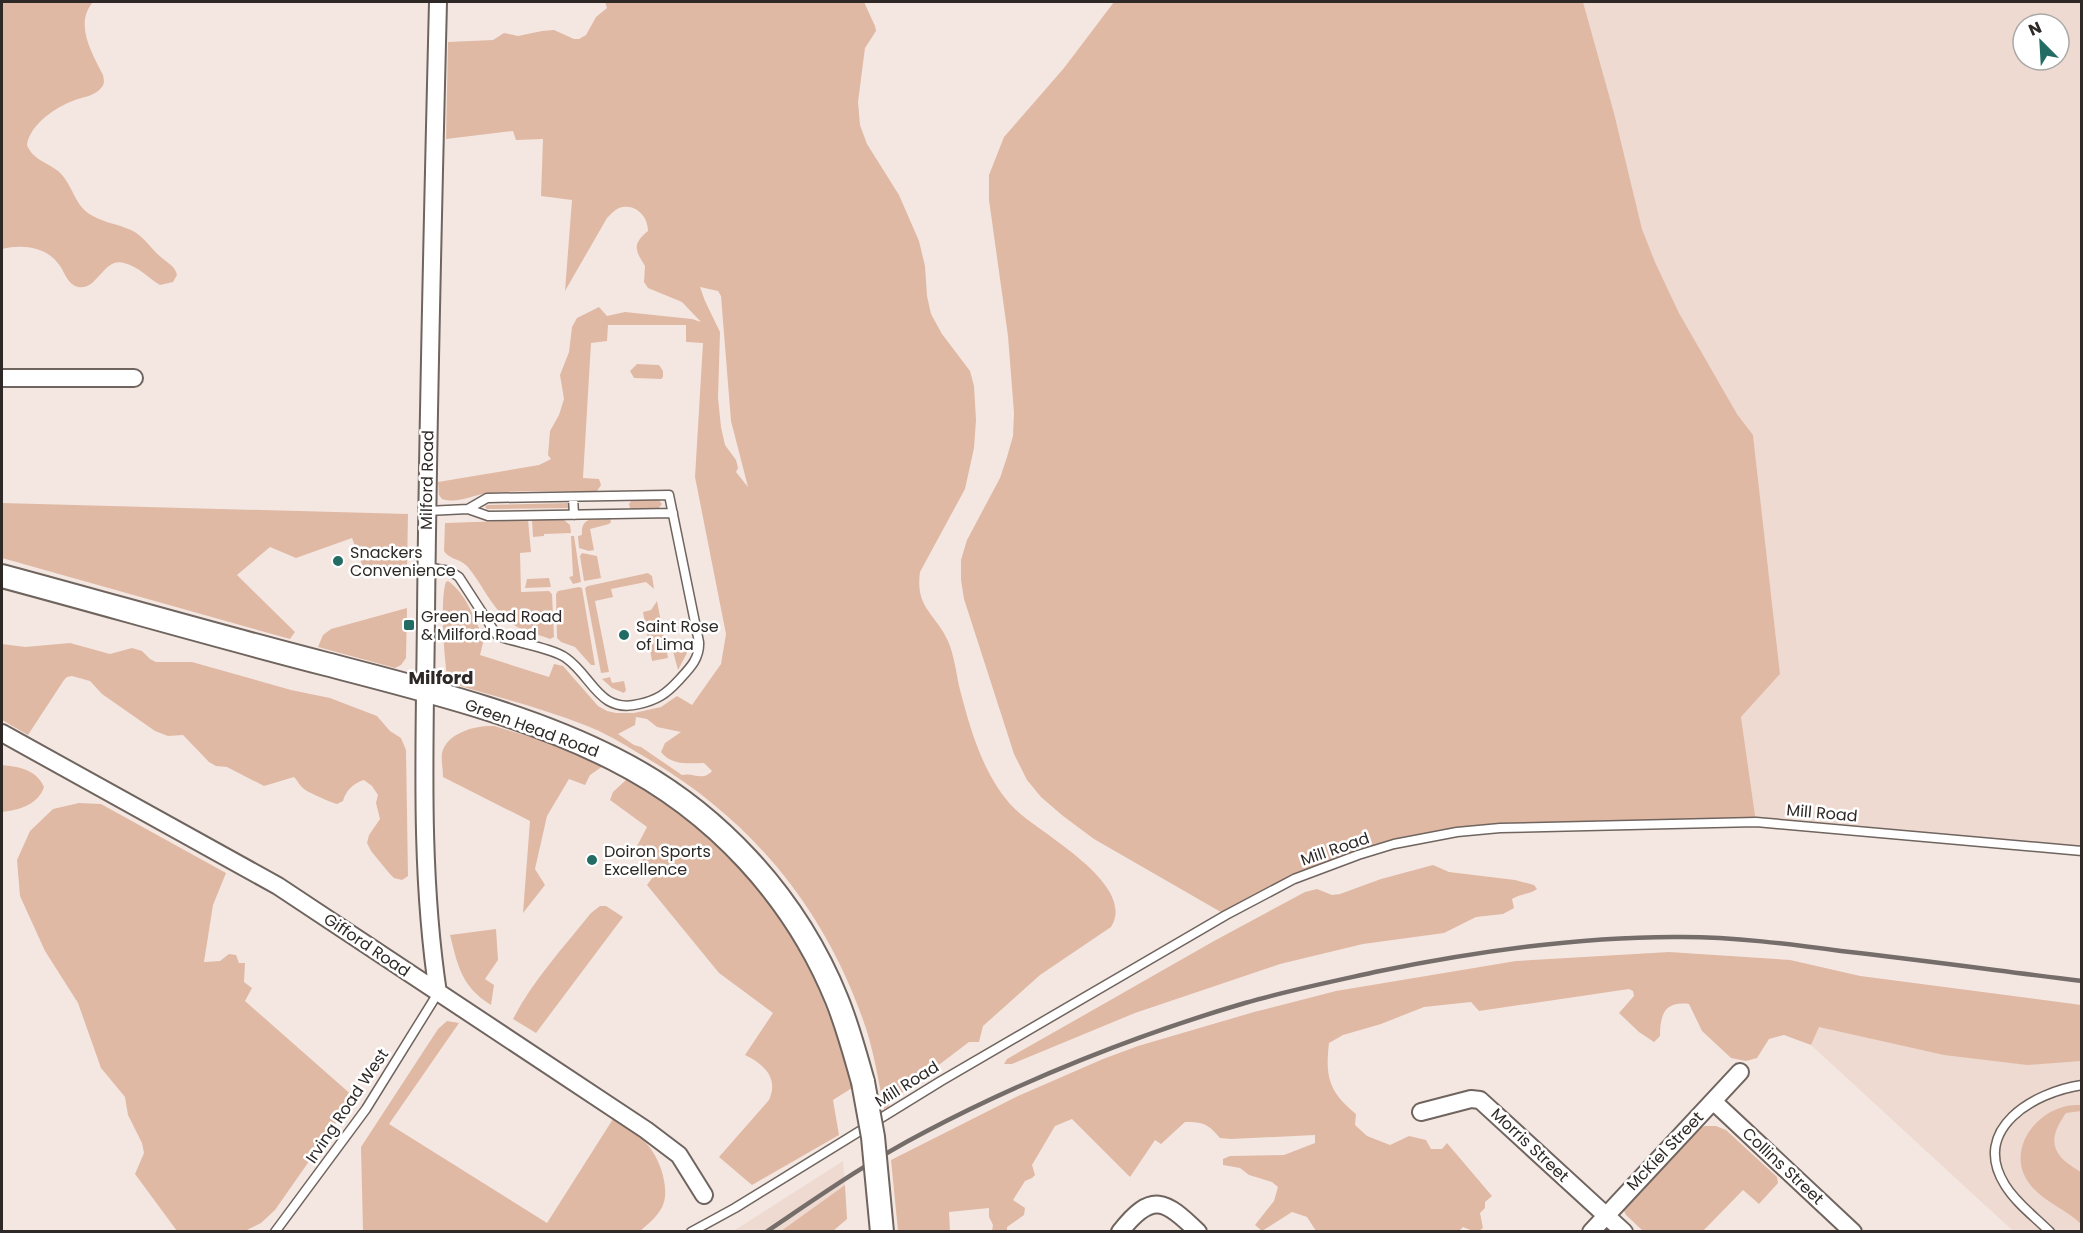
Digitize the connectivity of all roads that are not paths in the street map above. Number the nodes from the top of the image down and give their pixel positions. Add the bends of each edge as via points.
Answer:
1 (438, 2) edge
2 (2, 378) edge
3 (134, 378) dead end
4 (573, 496) junction
5 (468, 509) junction
6 (427, 511) junction
7 (673, 513) junction
8 (574, 515) junction
9 (426, 567) junction
10 (2, 576) edge
11 (426, 691) junction
12 (2, 733) edge
13 (2082, 851) edge
14 (438, 993) junction
15 (1740, 1072) dead end
16 (2082, 1085) edge
17 (1713, 1101) junction
18 (1421, 1112) dead end
19 (704, 1195) dead end
20 (1605, 1214) junction
21 (275, 1232) edge
22 (691, 1232) edge
23 (882, 1232) edge
24 (1120, 1232) edge
25 (1198, 1232) edge
26 (1590, 1232) edge
27 (1624, 1232) edge
28 (1853, 1232) edge
29 (2050, 1232) edge

1 - 6 street, Milford Road
2 - 3 street
4 - 5 lane via 488,498
4 - 7 lane via 669,495
4 - 8 lane
5 - 6 lane
5 - 8 lane via 488,516
6 - 9 street, Milford Road
7 - 8 lane
7 - 9 lane via 699,648 695,662 668,692 637,705 607,702 565,656 499,636 459,577 450,571
9 - 11 street, Milford Road
10 - 11 street, Green Head Road
11 - 14 street, Milford Road via 426,856
11 - 23 street, Green Head Road, bridge via 553,732 647,777 708,821 761,874 818,958 849,1032 873,1137
12 - 14 street, Gifford Road via 278,886
13 - 22 lane, Mill Road via 1756,822 1500,828 1394,844 1294,879 1226,915
14 - 19 street, Gifford Road via 675,1152
14 - 21 lane, Irving Road West via 366,1109
15 - 17 street, McKiel Street
16 - 29 lane via 2043,1095 2019,1110 2003,1126 1995,1148 1996,1165 2005,1185
17 - 20 street, McKiel Street
17 - 28 street, Collins Street
18 - 20 street, Morris Street via 1480,1100
20 - 26 street, McKiel Street
20 - 27 street, Morris Street
24 - 25 street via 1139,1211 1156,1205 1170,1206

